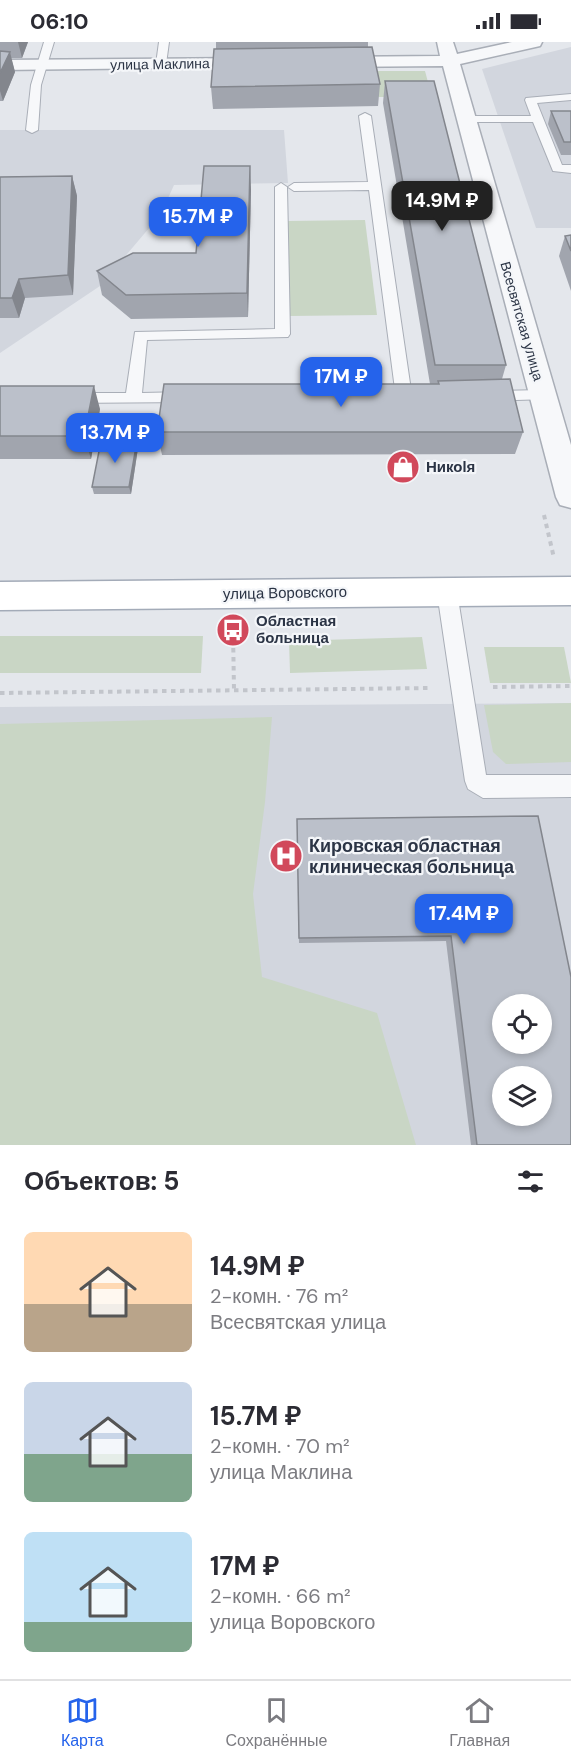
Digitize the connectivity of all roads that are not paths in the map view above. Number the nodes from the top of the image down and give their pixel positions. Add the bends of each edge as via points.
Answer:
1 (49, 42) edge
2 (164, 42) edge
3 (534, 42) edge
4 (447, 52) edge
5 (310, 62) edge
6 (276, 63) edge
7 (160, 64) junction
8 (0, 65) edge
9 (40, 65) junction
10 (571, 97) edge
11 (365, 116) dead end
12 (466, 119) junction
13 (538, 119) junction
14 (32, 130) dead end
15 (571, 169) edge
16 (375, 186) junction
17 (543, 395) junction
18 (476, 396) edge
19 (404, 397) edge
20 (133, 398) junction
21 (204, 398) edge
22 (56, 399) edge
23 (571, 497) edge
24 (571, 591) edge
25 (447, 592) junction
26 (0, 596) edge
27 (571, 786) edge

1 - 9 lane
2 - 7 lane
3 - 4 street
4 - 5 street
4 - 12 street, Всесвятская улица
6 - 7 street, улица Маклина
7 - 9 street, улица Маклина
8 - 9 street, улица Маклина
9 - 14 lane via 31,105
10 - 13 lane via 530,100
11 - 16 lane
12 - 13 lane
12 - 17 street, Всесвятская улица
13 - 15 lane via 557,168
16 - 19 lane
16 - 20 lane via 287,187 283,334 140,335
17 - 18 lane
17 - 23 street, Всесвятская улица
20 - 21 lane
20 - 22 lane
24 - 25 main road, улица Воровского
25 - 26 main road, улица Воровского
25 - 27 lane via 476,781 483,787

